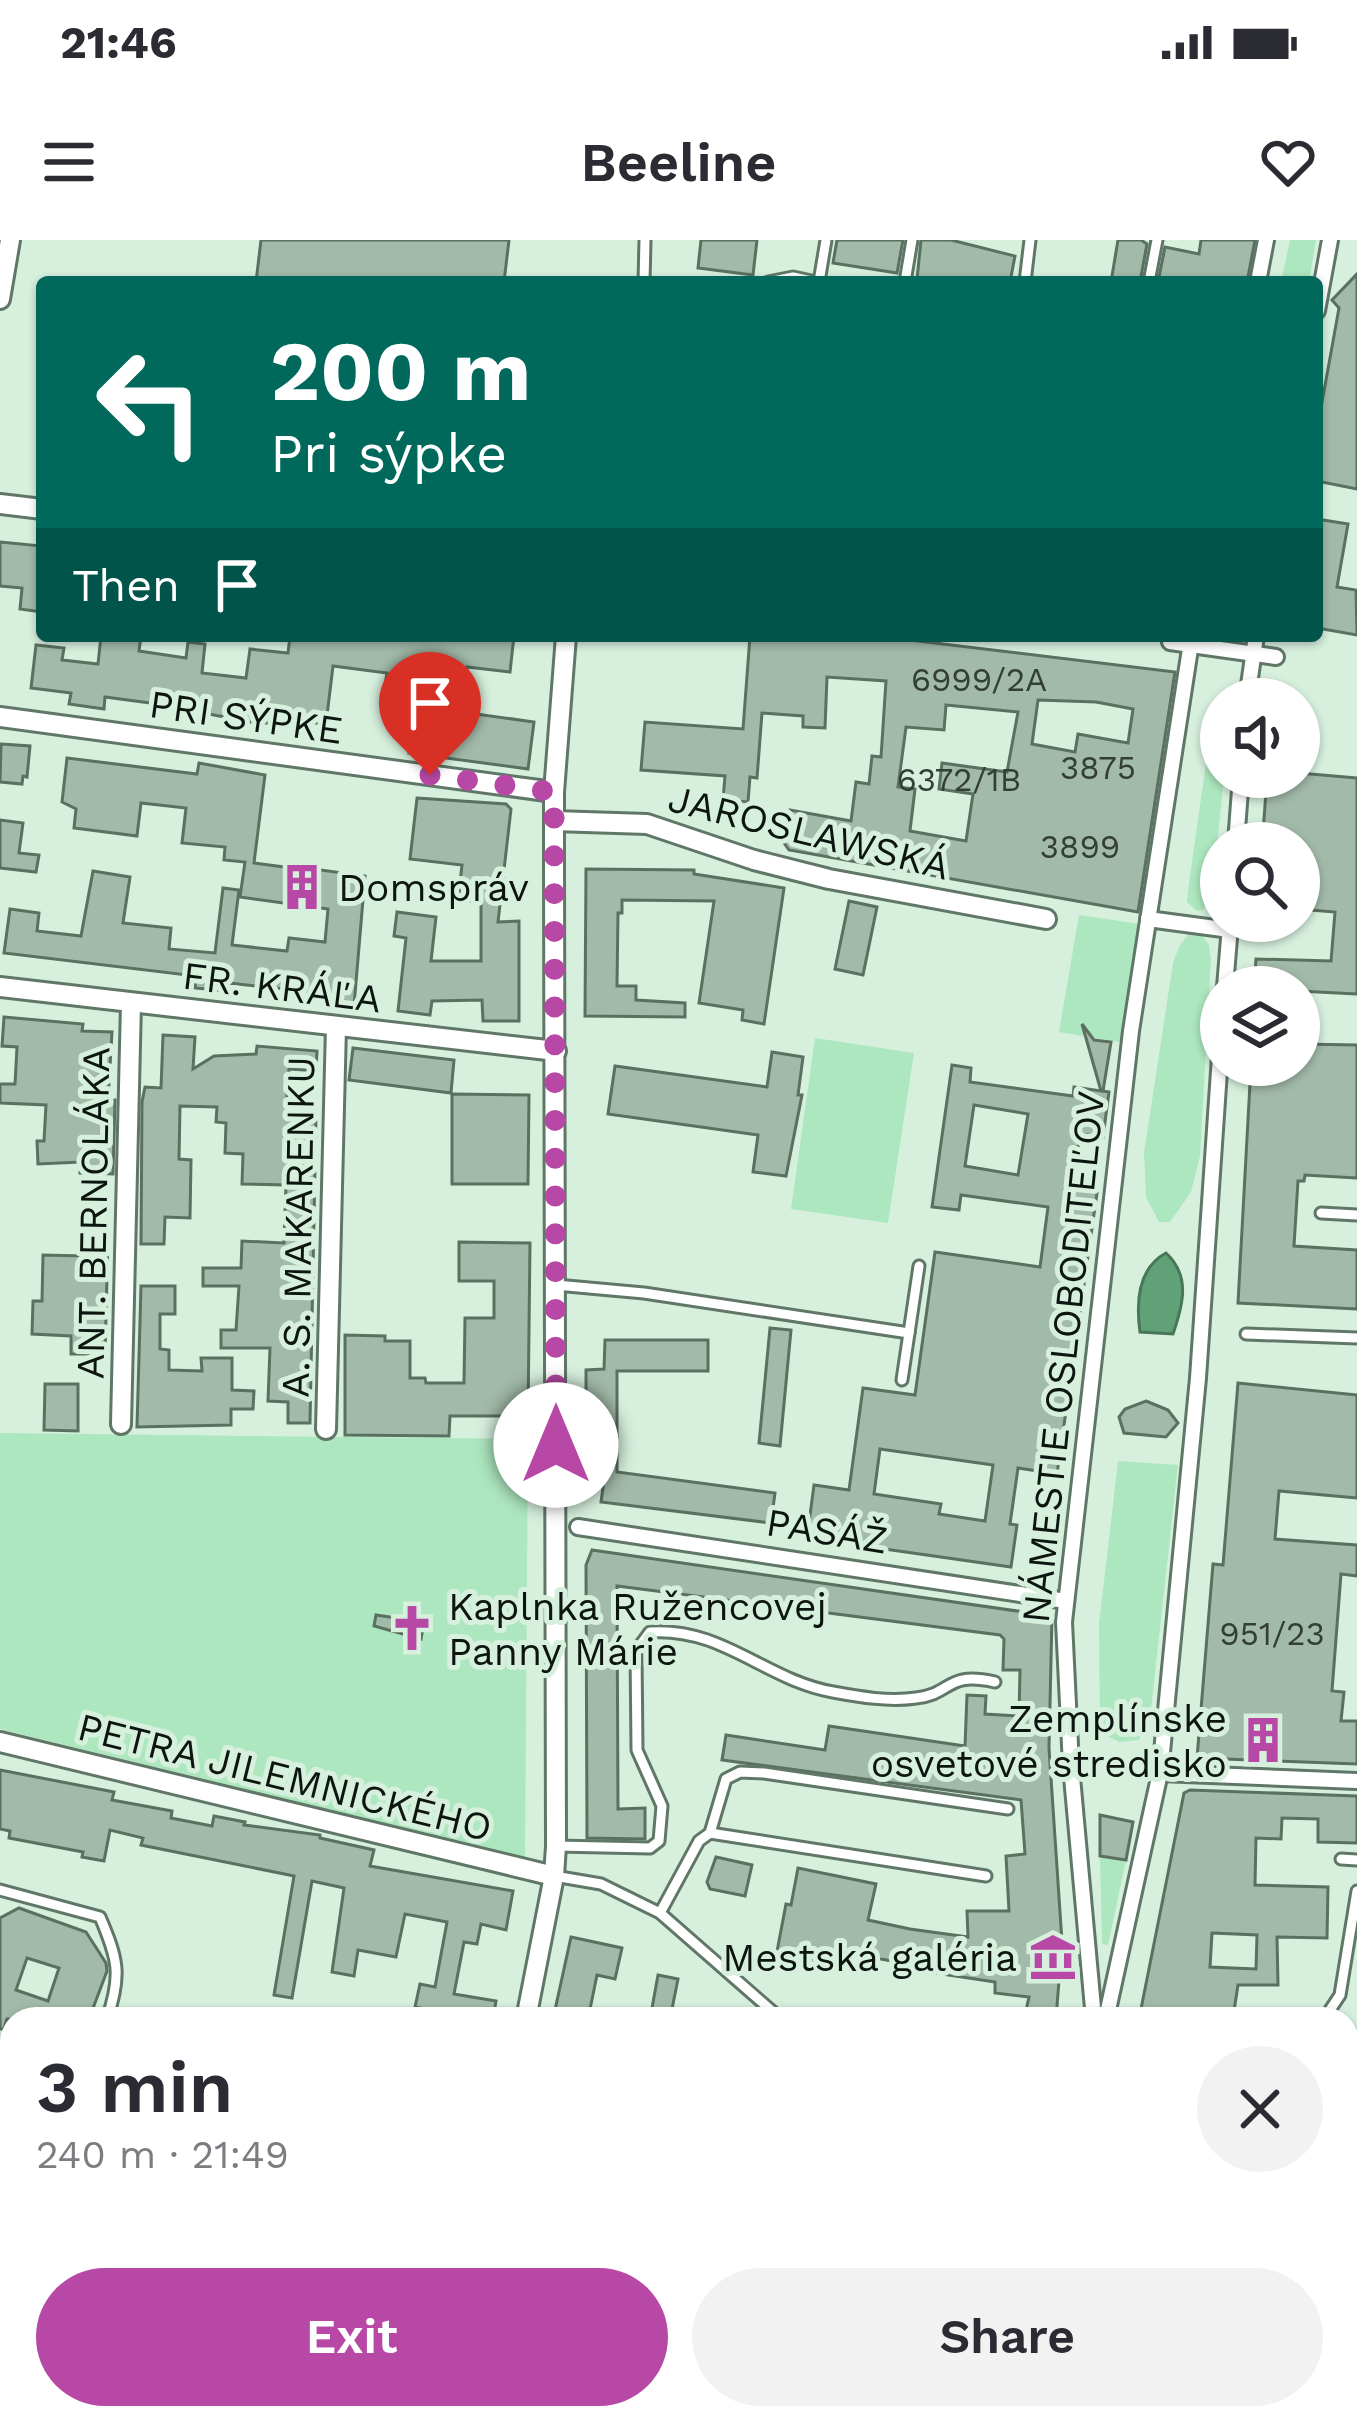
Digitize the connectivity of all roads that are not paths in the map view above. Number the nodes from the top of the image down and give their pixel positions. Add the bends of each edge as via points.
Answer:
1 (10, 240) edge
2 (645, 240) edge
3 (826, 240) edge
4 (911, 240) edge
5 (1030, 240) edge
6 (1157, 240) edge
7 (1266, 240) edge
8 (1330, 240) edge
9 (644, 276) edge
10 (819, 276) edge
11 (905, 276) edge
12 (1025, 276) edge
13 (1150, 276) edge
14 (1259, 276) edge
15 (1323, 278) edge
16 (0, 299) edge
17 (0, 504) edge
18 (36, 508) edge
19 (566, 642) edge
20 (1181, 642) edge
21 (1192, 642) edge
22 (1197, 642) edge
23 (1255, 642) edge
24 (1170, 643) dead end
25 (1253, 654) junction
26 (1276, 657) dead end
27 (1250, 678) edge
28 (0, 717) edge
29 (554, 792) junction
30 (554, 820) junction
31 (1046, 919) dead end
32 (1148, 919) junction
33 (1200, 923) edge
34 (0, 987) edge
35 (131, 1003) junction
36 (336, 1026) junction
37 (556, 1052) junction
38 (1218, 1086) edge
39 (1321, 1213) dead end
40 (1357, 1215) edge
41 (920, 1266) dead end
42 (556, 1285) junction
43 (909, 1333) junction
44 (1246, 1334) dead end
45 (1357, 1338) edge
46 (902, 1380) dead end
47 (121, 1424) dead end
48 (326, 1429) dead end
49 (578, 1526) dead end
50 (1066, 1600) junction
51 (995, 1682) dead end
52 (0, 1742) edge
53 (1160, 1772) junction
54 (1357, 1781) edge
55 (1008, 1809) dead end
56 (710, 1833) junction
57 (556, 1846) junction
58 (1341, 1859) dead end
59 (1357, 1860) edge
60 (554, 1876) junction
61 (986, 1876) dead end
62 (0, 1890) edge
63 (1357, 1891) edge
64 (660, 1913) junction
65 (110, 2007) edge
66 (528, 2007) edge
67 (768, 2007) edge
68 (1093, 2007) edge
69 (1109, 2007) edge
70 (1332, 2007) edge

1 - 16 street
2 - 9 lane
3 - 10 lane
4 - 11 lane
5 - 12 lane
6 - 13 lane
7 - 14 street
8 - 15 street
17 - 18 street
19 - 29 street
20 - 24 street
21 - 32 street, NÁMESTIE OSLOBODITEĽOV
22 - 25 street
23 - 25 street
25 - 26 street
25 - 27 street
28 - 29 street, PRI SÝPKE
29 - 30 street
30 - 31 street, JAROSLAWSKÁ via 647,824 829,879
30 - 37 street
32 - 33 street
32 - 50 street, NÁMESTIE OSLOBODITEĽOV
34 - 35 street, FR. KRÁĽA
35 - 36 street, FR. KRÁĽA
35 - 47 street, ANT. BERNOLÁKA
36 - 37 street, FR. KRÁĽA
36 - 48 street, A. S. MAKARENKU
37 - 42 street
38 - 53 street
39 - 40 lane
41 - 43 lane
42 - 43 lane
42 - 57 street
43 - 46 lane
44 - 45 lane
49 - 50 street, PASÁŽ
50 - 68 street, NÁMESTIE OSLOBODITEĽOV via 1070,1766
51 - 57 lane via 968,1676 923,1698 890,1700 826,1691 727,1645 679,1630 650,1633 636,1651 638,1750 662,1806 659,1841 650,1848
52 - 60 street, PETRA JILEMNICKÉHO
53 - 54 street
53 - 69 street
55 - 56 lane via 740,1772 726,1779
56 - 61 lane
56 - 64 lane
57 - 60 street
58 - 59 lane
60 - 64 lane via 602,1884
60 - 66 street
62 - 65 lane via 100,1917 118,1959
63 - 70 lane
64 - 67 lane

